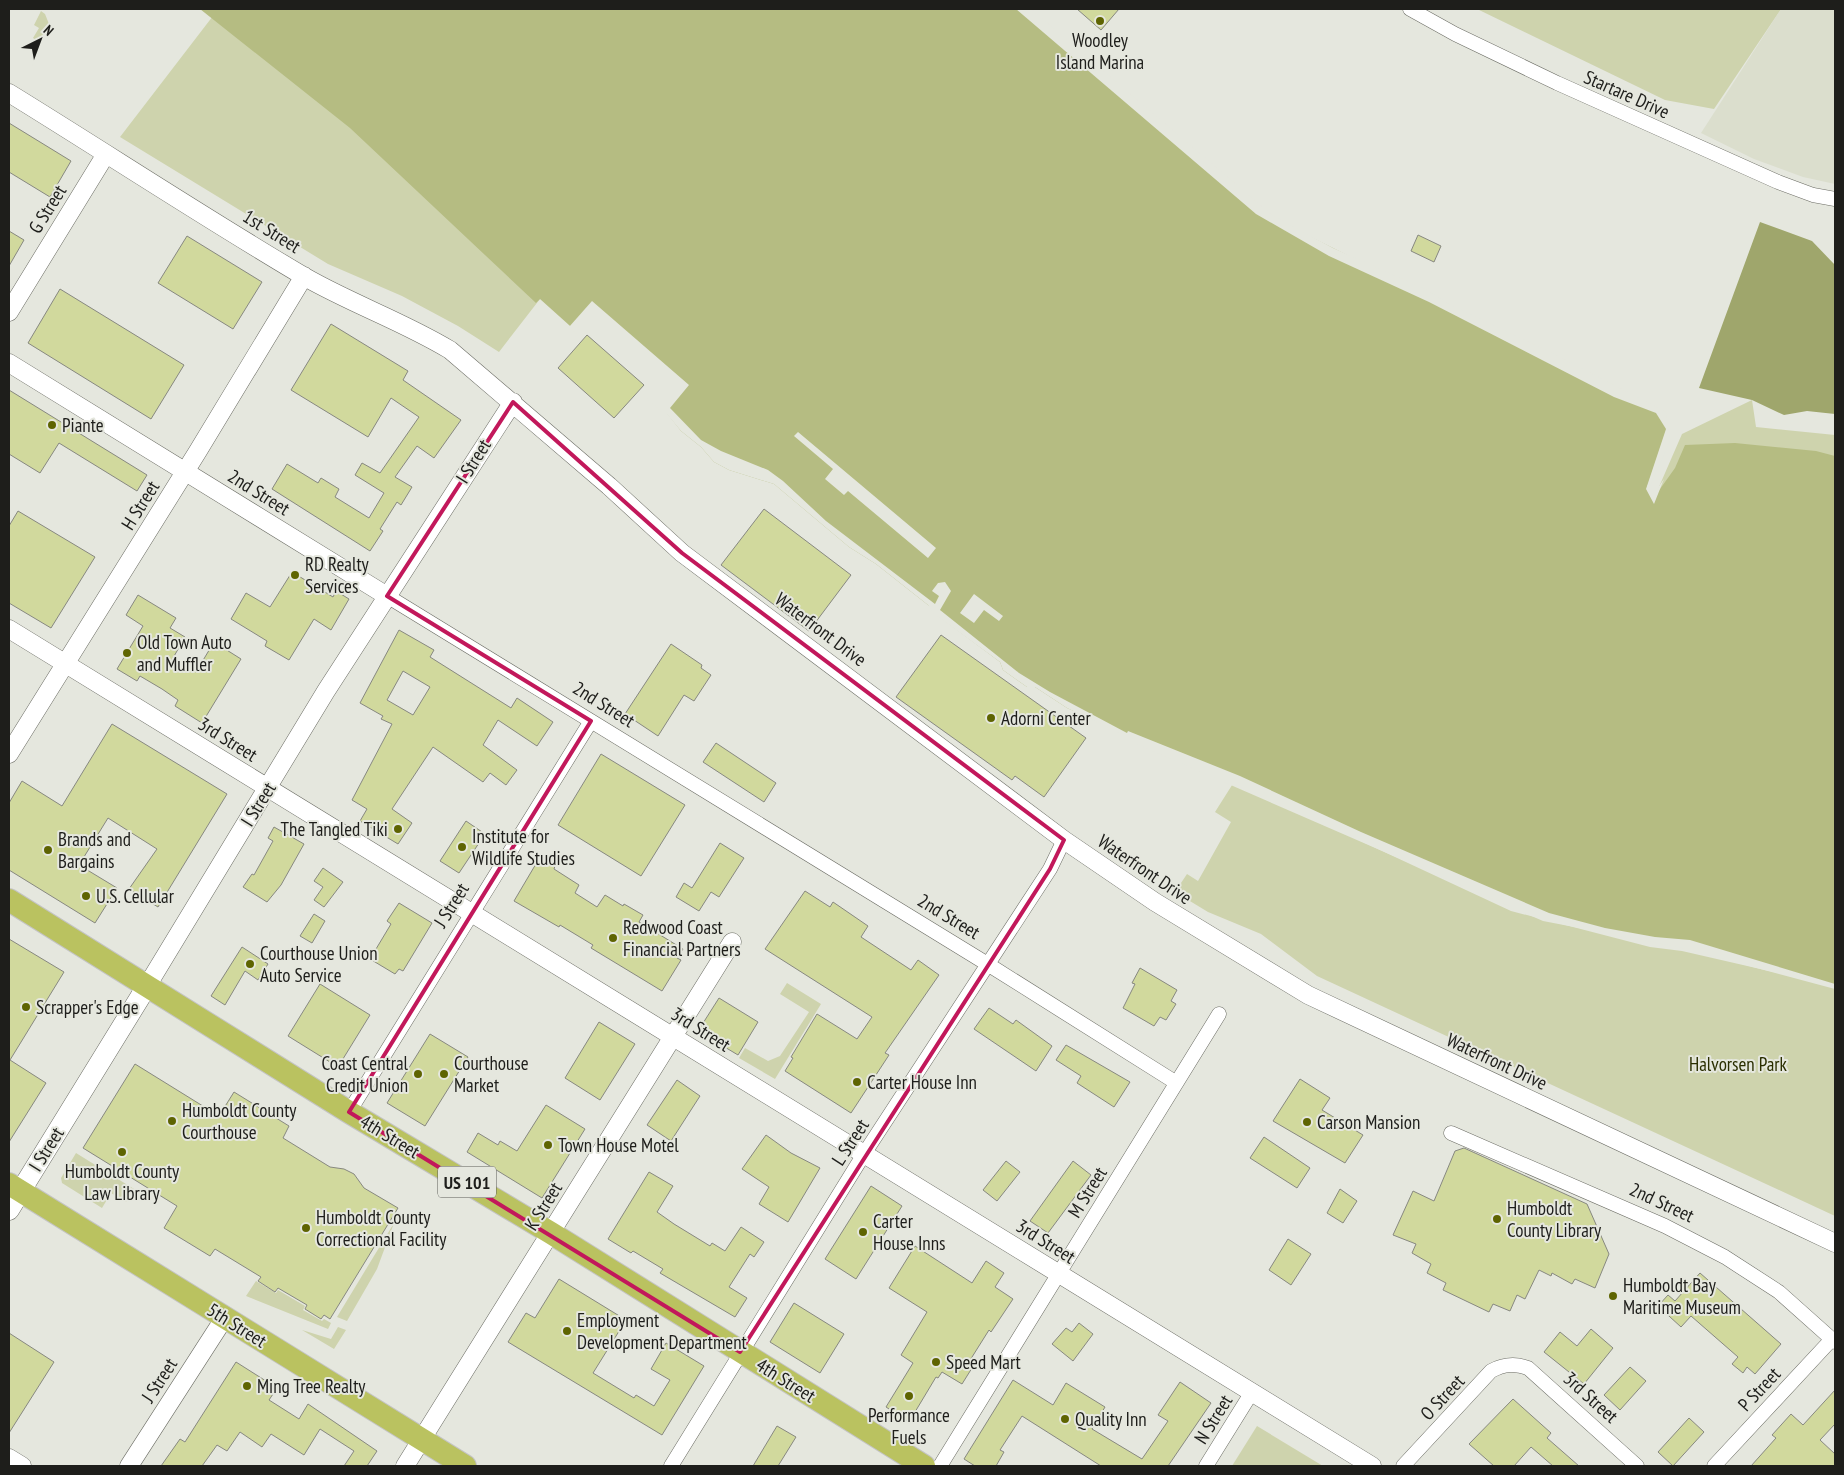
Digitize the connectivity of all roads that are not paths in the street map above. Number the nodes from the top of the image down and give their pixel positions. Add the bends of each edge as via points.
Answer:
1 (1410, 9) edge
2 (9, 93) edge
3 (106, 154) junction
4 (1835, 199) edge
5 (304, 276) junction
6 (9, 312) edge
7 (9, 363) edge
8 (513, 402) junction
9 (185, 472) junction
10 (387, 596) junction
11 (9, 629) edge
12 (65, 664) junction
13 (591, 721) junction
14 (9, 754) edge
15 (268, 788) junction
16 (1064, 840) junction
17 (9, 900) edge
18 (472, 913) junction
19 (732, 942) dead end
20 (989, 965) junction
21 (147, 986) junction
22 (1218, 1014) dead end
23 (673, 1037) junction
24 (1175, 1082) junction
25 (349, 1112) junction
26 (1451, 1133) dead end
27 (864, 1154) junction
28 (13, 1195) edge
29 (552, 1233) junction
30 (1835, 1243) edge
31 (1058, 1273) junction
32 (225, 1317) junction
33 (1834, 1341) edge
34 (740, 1352) junction
35 (1514, 1364) joint
36 (1252, 1392) junction
37 (423, 1440) junction
38 (9, 1458) edge
39 (22, 1466) edge
40 (129, 1466) edge
41 (405, 1466) edge
42 (466, 1466) edge
43 (671, 1466) edge
44 (924, 1466) edge
45 (940, 1466) edge
46 (1206, 1466) edge
47 (1372, 1466) edge
48 (1403, 1466) edge
49 (1637, 1466) edge
50 (1714, 1466) edge

1 - 4 street, Startare Drive via 1454,34 1549,79 1778,182
2 - 3 street, 1st Street
3 - 5 street, 1st Street
3 - 6 street, G Street
5 - 8 street, 1st Street via 450,350
5 - 9 street, H Street
7 - 9 street, 2nd Street
8 - 10 street, I Street
8 - 16 street, Waterfront Drive via 682,553
9 - 10 street, 2nd Street
9 - 12 street, H Street
10 - 13 street, 2nd Street
10 - 15 street, I Street
11 - 12 street, 3rd Street
12 - 14 street, H Street
12 - 15 street, 3rd Street
13 - 18 street, J Street
13 - 20 street, 2nd Street
15 - 18 street, 3rd Street
15 - 21 street, I Street
16 - 20 street, L Street
16 - 30 street, Waterfront Drive via 1155,902 1308,995
17 - 21 highway, 4th Street / US 101
18 - 23 street, 3rd Street
18 - 25 street, J Street
19 - 23 street, K Street
20 - 24 street, 2nd Street
20 - 27 street, L Street
21 - 25 highway, 4th Street / US 101
21 - 28 main road, I Street
22 - 24 street, M Street
23 - 27 street, 3rd Street
23 - 29 street, K Street
24 - 31 street, M Street
25 - 29 highway, 4th Street / US 101
26 - 33 street, 2nd Street via 1665,1226 1718,1253 1779,1292
27 - 31 street, 3rd Street
27 - 34 street, L Street
28 - 32 highway, 5th Street
29 - 34 highway, 4th Street / US 101
29 - 37 street, K Street
31 - 36 street, 3rd Street
31 - 45 street, M Street
32 - 37 highway, 5th Street
32 - 40 street, J Street
33 - 50 street, P Street
34 - 43 street, L Street
34 - 44 highway, 4th Street / US 101
35 - 48 street, O Street via 1491,1371
35 - 49 street, 3rd Street via 1528,1368
36 - 46 street, N Street
36 - 47 street, 3rd Street
37 - 41 street, K Street
37 - 42 highway, 5th Street
38 - 39 street

